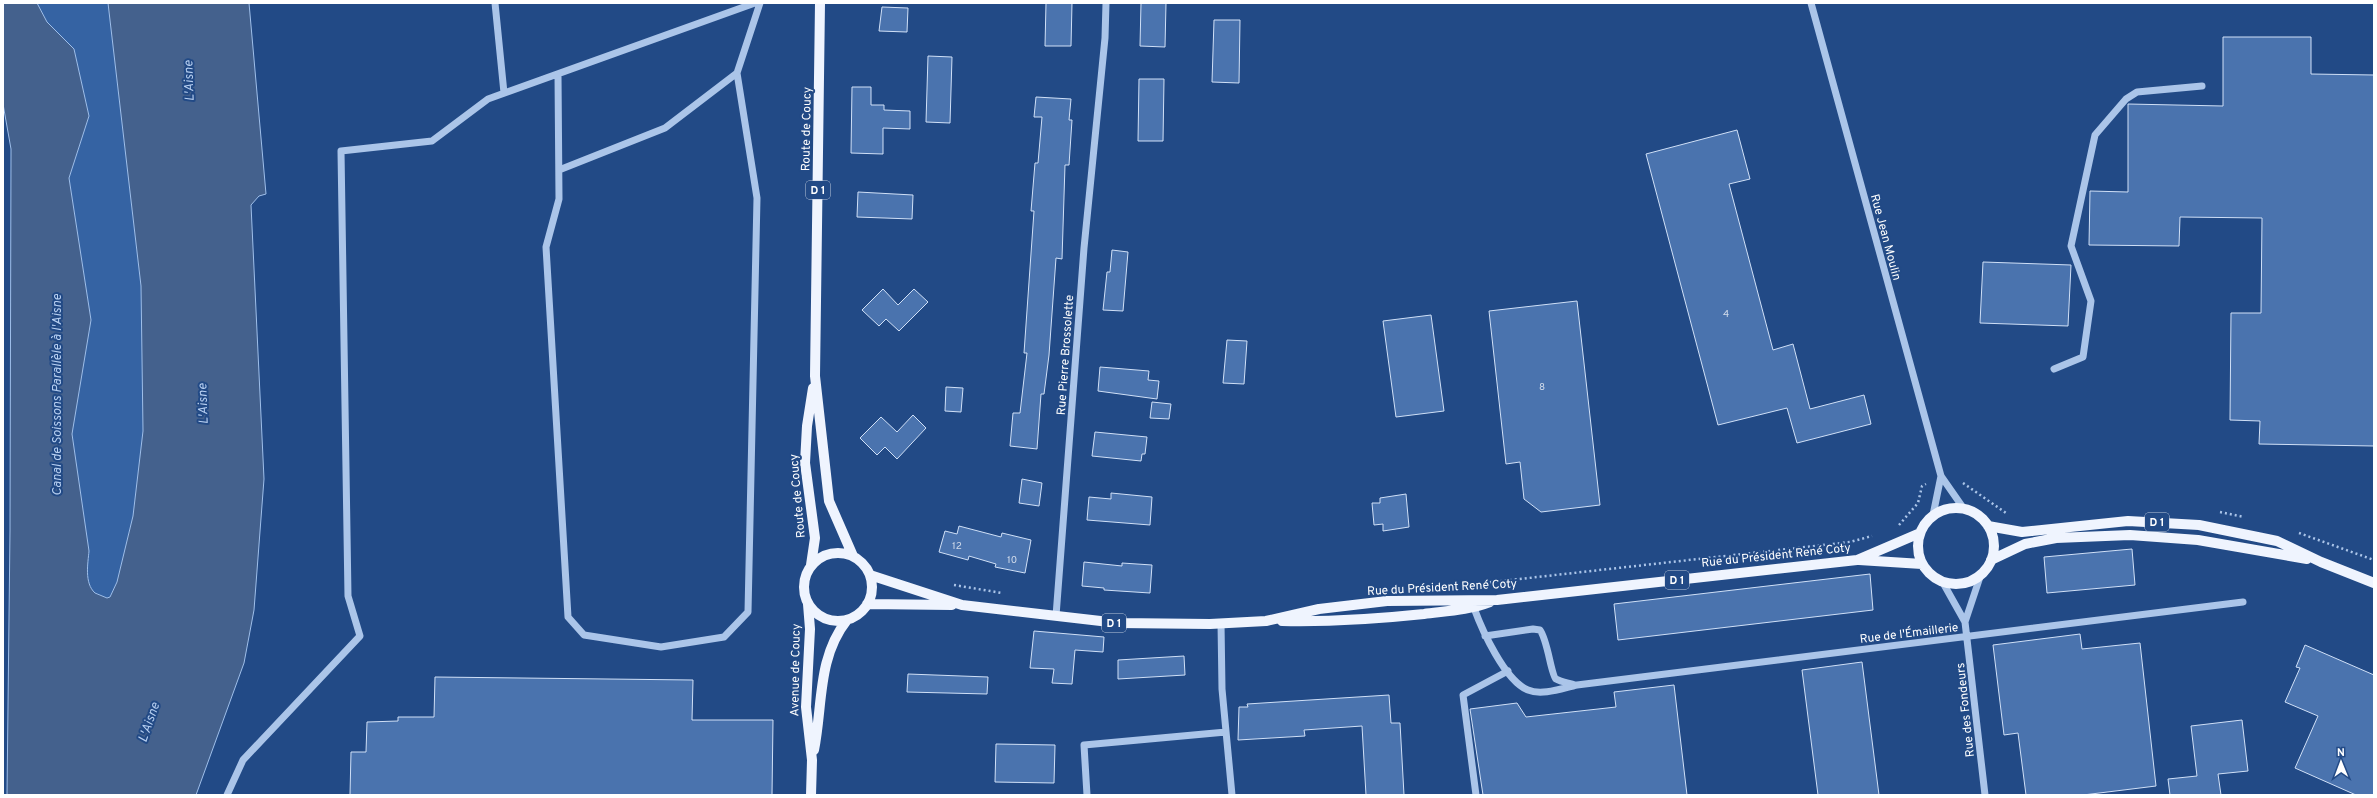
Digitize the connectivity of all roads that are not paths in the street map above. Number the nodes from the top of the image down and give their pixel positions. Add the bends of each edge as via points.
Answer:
1 (495, 3) edge
2 (755, 3) edge
3 (760, 3) edge
4 (820, 3) edge
5 (1106, 3) edge
6 (1811, 3) edge
7 (737, 73) junction
8 (558, 74) junction
9 (2202, 86) dead end
10 (504, 93) junction
11 (559, 170) junction
12 (2054, 369) dead end
13 (815, 376) junction
14 (1940, 476) junction
15 (1964, 509) junction
16 (1933, 515) junction
17 (1988, 526) junction
18 (1920, 532) junction
19 (853, 556) junction
20 (1857, 560) junction
21 (1991, 560) junction
22 (2321, 562) junction
23 (1922, 564) junction
24 (811, 565) junction
25 (1981, 574) junction
26 (870, 575) junction
27 (1942, 582) junction
28 (2374, 583) edge
29 (1497, 600) junction
30 (2243, 602) dead end
31 (808, 604) junction
32 (868, 604) junction
33 (962, 605) junction
34 (1474, 608) junction
35 (1056, 616) junction
36 (847, 620) junction
37 (1266, 621) junction
38 (1965, 622) junction
39 (1221, 623) junction
40 (1485, 636) junction
41 (1968, 636) junction
42 (1508, 671) junction
43 (1577, 685) junction
44 (1226, 732) junction
45 (812, 760) junction
46 (228, 795) edge
47 (811, 795) edge
48 (1087, 795) edge
49 (1232, 795) edge
50 (1476, 795) edge
51 (1985, 795) edge

1 - 10 street
2 - 8 street
3 - 7 street
4 - 13 main road, Route de Coucy / D 1
5 - 35 street, Rue Pierre Brossolette via 1105,38 1084,248
6 - 14 street, Rue Jean Moulin
7 - 11 street via 665,128
7 - 11 street via 757,198 748,612 724,638 661,647 584,635 568,617 546,247 559,199
8 - 10 street
8 - 11 street
9 - 12 street via 2137,92 2126,99 2095,135 2071,246 2092,301 2083,357
10 - 46 street via 488,99 432,141 341,151 348,596 360,636 243,760
13 - 19 main road, Route de Coucy via 829,501
13 - 24 main road, Route de Coucy via 807,426 805,463 815,538
14 - 15 street, Rue Jean Moulin
14 - 16 street, Rue Jean Moulin
15 - 16 main road via 1953,508
15 - 17 main road via 1982,518
16 - 18 main road
17 - 21 main road via 1994,543
17 - 22 main road, D 1 via 2022,532 2128,521 2199,525 2277,541
18 - 20 main road, Rue du Président René Coty / D 1
18 - 23 main road via 1918,554
19 - 24 main road via 830,553
19 - 26 main road
20 - 23 main road, D 1
20 - 29 main road, Rue du Président René Coty / D 1
21 - 22 main road, D 1 via 2033,542 2056,538 2130,535 2198,540
21 - 25 main road
22 - 28 main road, D 1
23 - 27 main road
24 - 31 main road via 805,574 803,584
25 - 27 main road via 1962,583
25 - 38 street
26 - 32 main road via 872,590
26 - 33 main road, Rue du Président René Coty / D 1
27 - 38 street
29 - 34 main road, D 1
29 - 37 main road, Rue du Président René Coty / D 1 via 1387,601 1319,609
30 - 41 street, Rue de l'Émaillerie
31 - 36 main road via 824,619
31 - 45 main road, Avenue de Coucy via 810,629 806,707
32 - 33 main road, D 1
32 - 36 main road via 859,614
33 - 35 main road, Rue du Président René Coty / D 1
34 - 37 main road, D 1 via 1321,622
34 - 40 street, Rue de l'Émaillerie
35 - 39 main road, Rue du Président René Coty / D 1 via 1118,623
36 - 45 main road, Avenue de Coucy via 835,636 824,668 820,718
37 - 39 main road, Rue du Président René Coty / D 1
38 - 41 street, Rue des Fondeurs
39 - 44 street via 1222,689
40 - 42 street, Rue de l'Émaillerie
40 - 43 street, Rue de l'Émaillerie via 1540,630 1546,639 1553,674 1556,678
41 - 43 street, Rue de l'Émaillerie
41 - 51 street, Rue des Fondeurs
42 - 43 street, Rue de l'Émaillerie via 1515,682 1528,691 1542,692
42 - 50 street via 1463,695
44 - 48 street via 1084,745
44 - 49 street
45 - 47 main road, Avenue de Coucy

